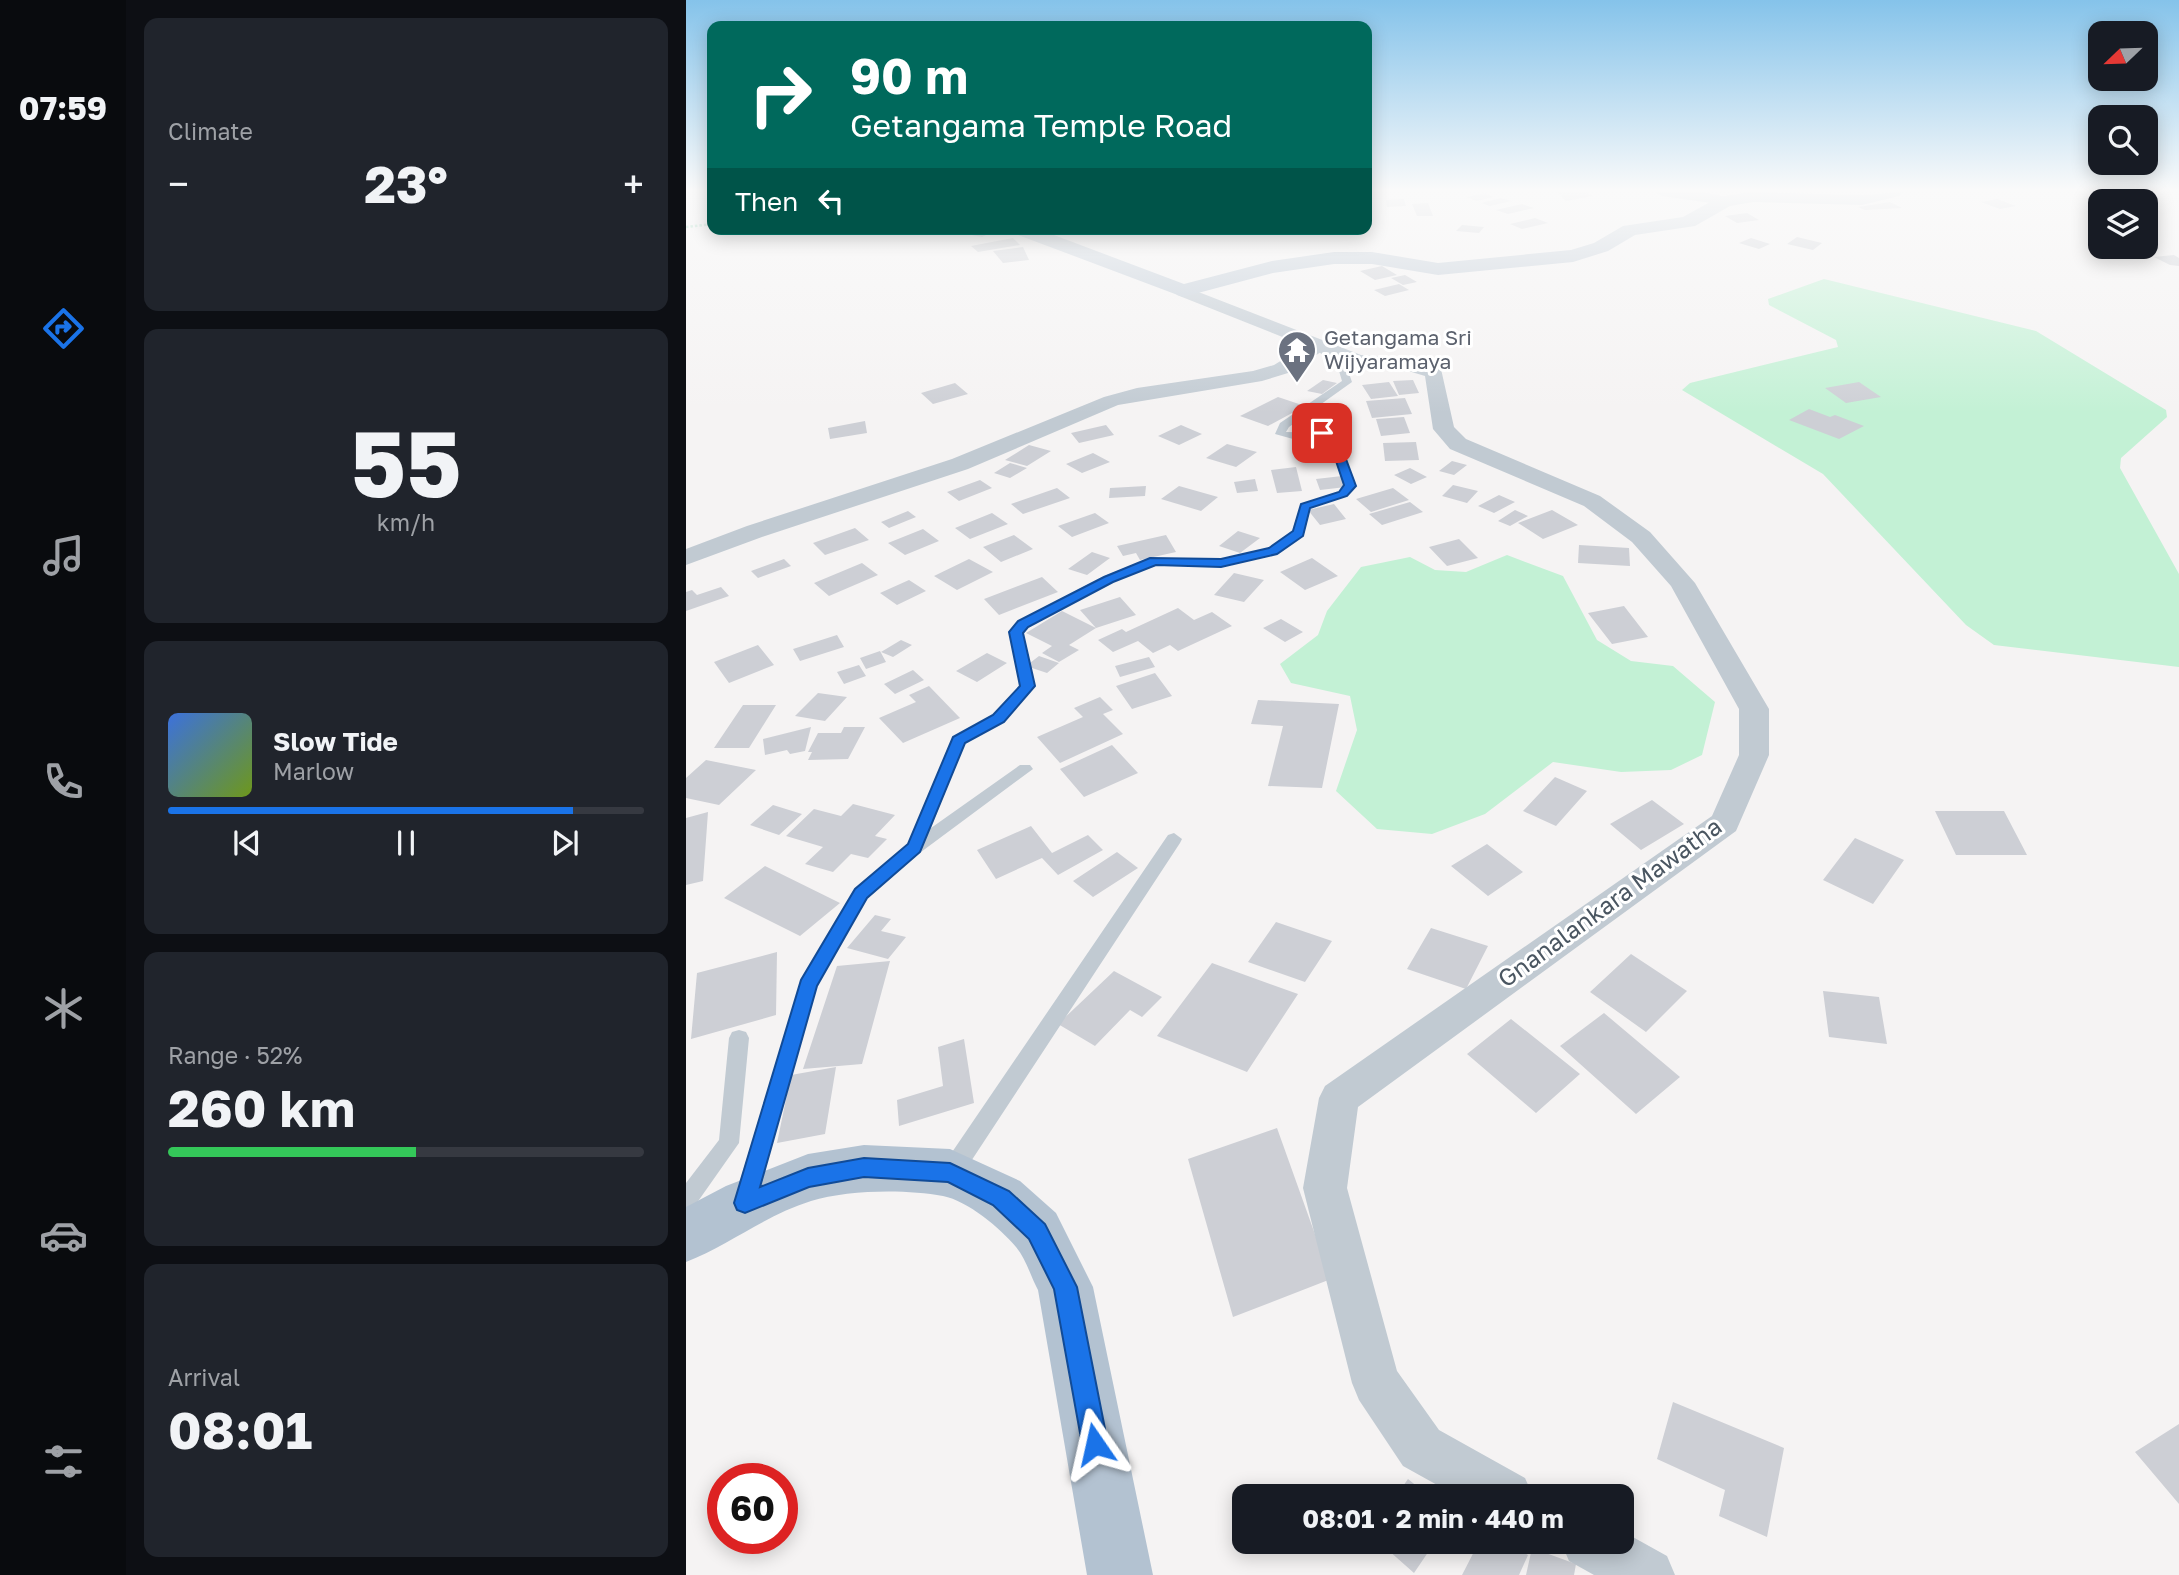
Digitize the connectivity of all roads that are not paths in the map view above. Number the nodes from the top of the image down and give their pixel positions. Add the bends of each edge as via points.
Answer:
1 (1116, 266) edge
2 (1282, 266) edge
3 (1414, 266) edge
4 (1481, 266) edge
5 (1183, 291) junction
6 (1318, 345) junction
7 (686, 558) edge
8 (1025, 769) dead end
9 (1174, 839) dead end
10 (915, 848) junction
11 (739, 1038) dead end
12 (950, 1173) junction
13 (686, 1200) edge
14 (745, 1203) junction
15 (686, 1236) edge
16 (1486, 1484) edge
17 (1610, 1554) edge
18 (1120, 1575) edge
19 (1648, 1575) edge

1 - 5 street
2 - 5 street
3 - 4 street via 1438,270
5 - 6 street, Gnanalankara Mawatha
6 - 7 street via 1281,369 1255,377 1111,401 960,464
6 - 10 lane via 1344,370 1348,382 1284,425 1280,434 1332,435 1350,486 1343,494 1305,506 1298,533 1273,551 1221,563 1154,561 1023,624 1016,632 1028,686 999,718 958,741
6 - 16 street, Gnanalankara Mawatha via 1358,360 1434,373 1444,429 1458,444 1592,501 1641,537 1682,583 1754,709 1754,755 1725,823 1339,1098 1325,1188 1376,1383 1421,1448
8 - 10 lane
9 - 12 lane
10 - 14 lane via 861,893 808,985
11 - 13 lane via 729,1143
12 - 14 main road via 864,1168 808,1178
12 - 18 main road via 1001,1198 1037,1231 1065,1287
14 - 15 main road
17 - 19 street

